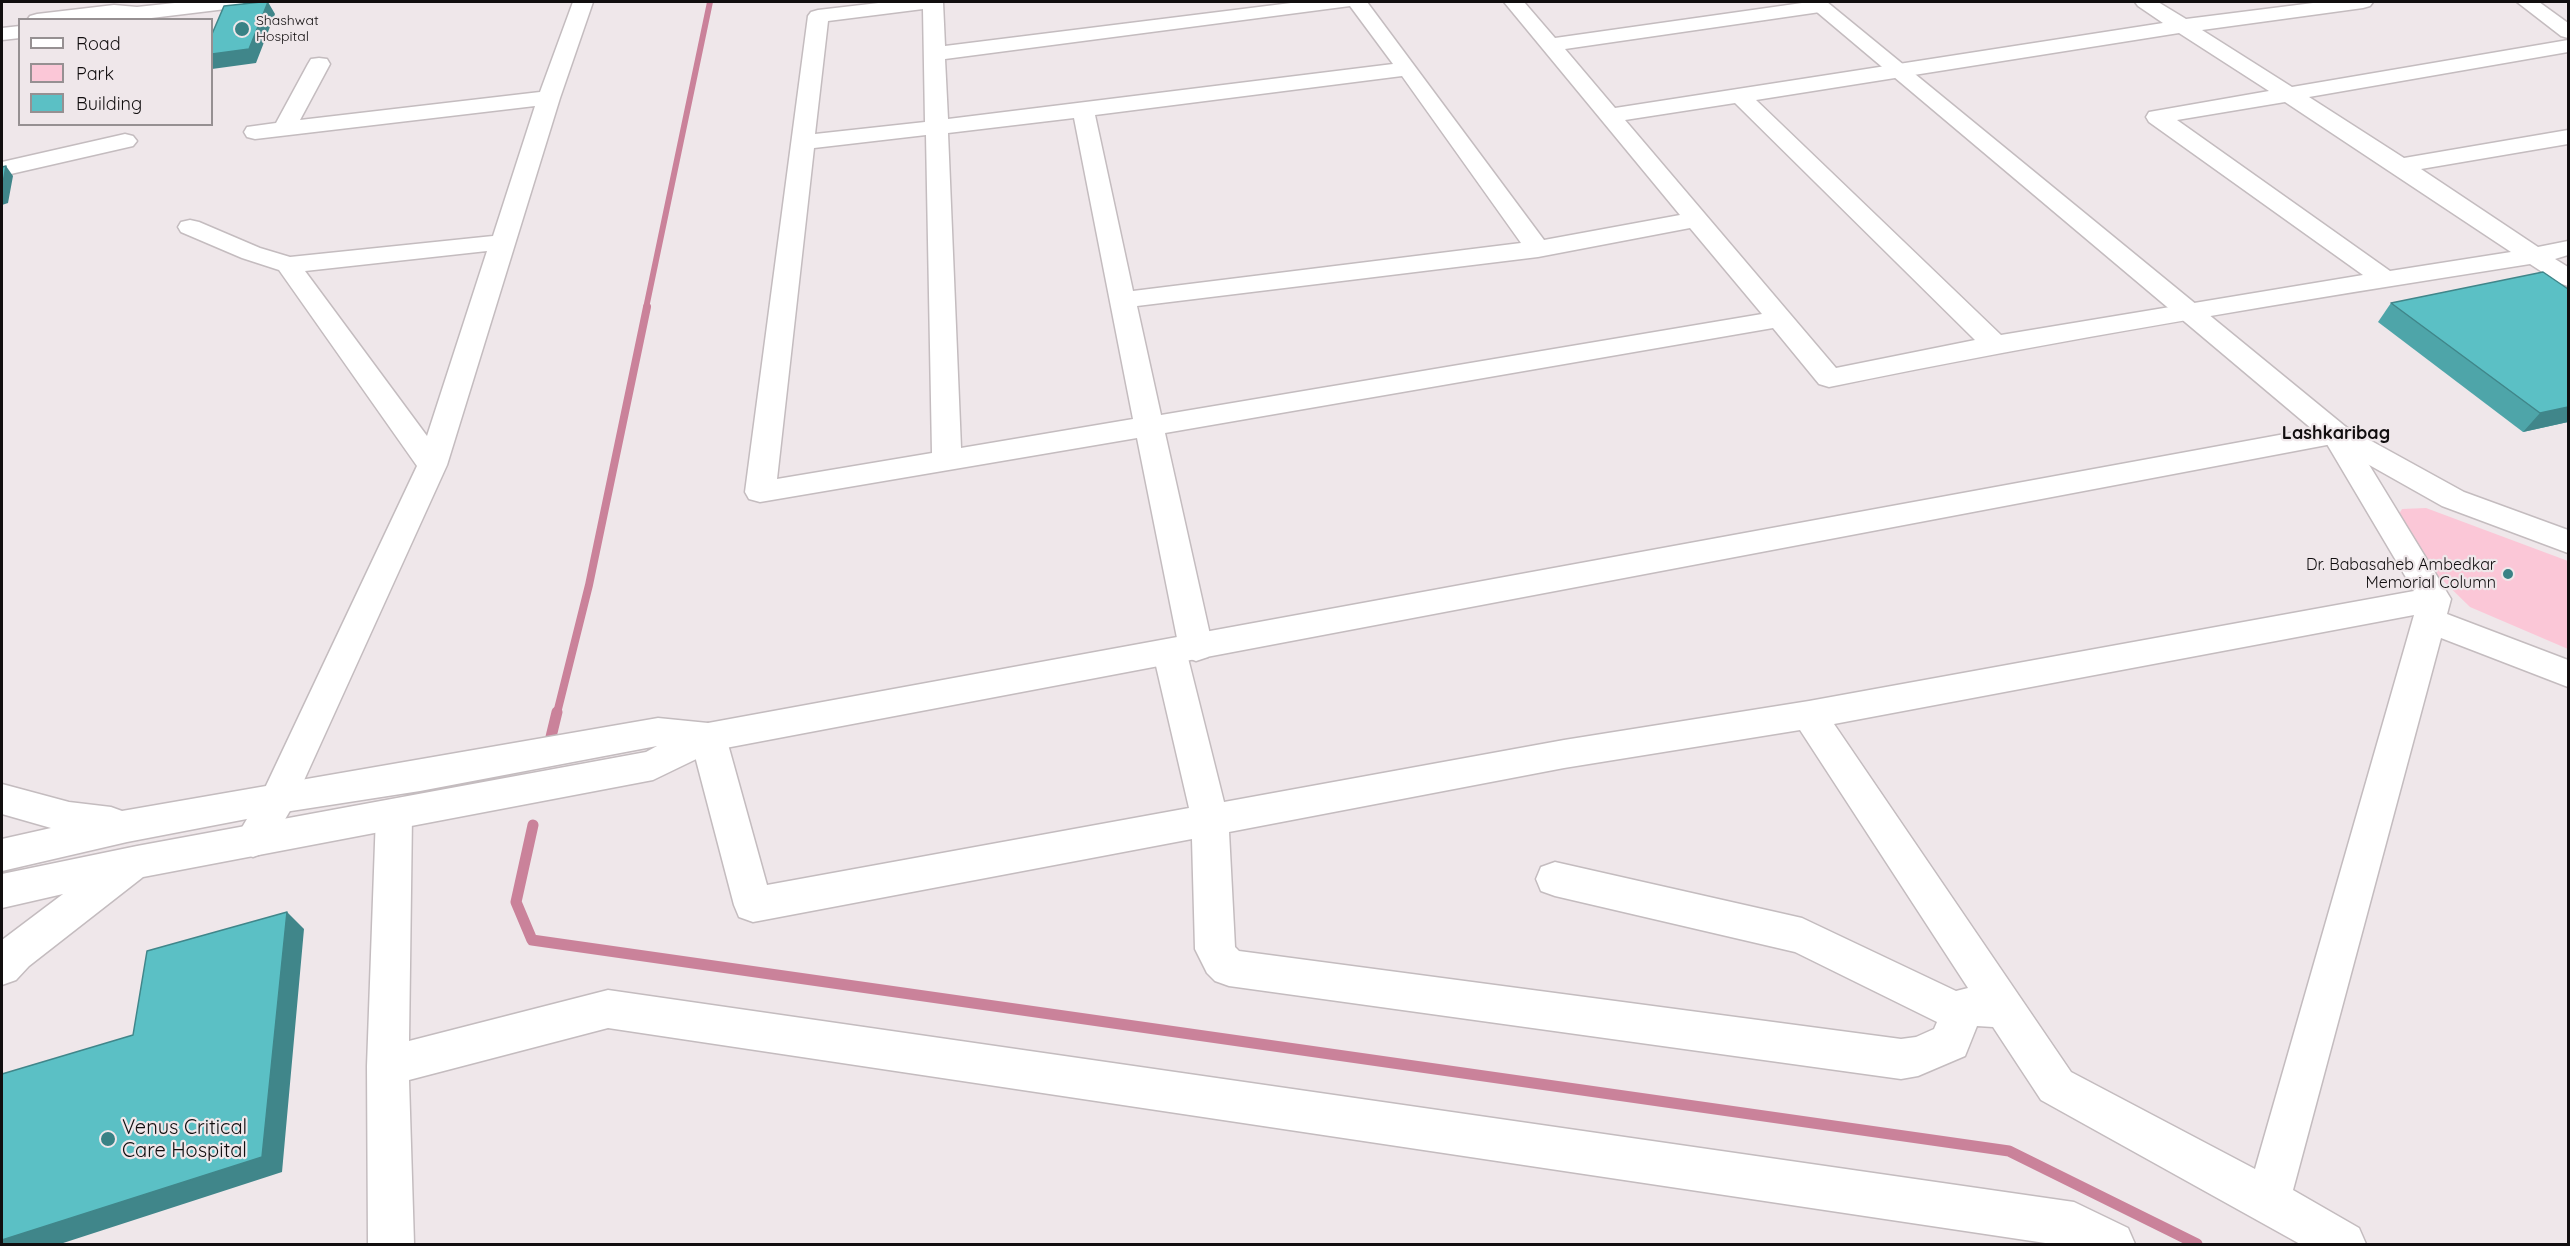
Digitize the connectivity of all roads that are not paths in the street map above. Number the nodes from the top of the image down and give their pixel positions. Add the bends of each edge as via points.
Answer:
1 (234, 2) edge
2 (582, 2) edge
3 (933, 2) edge
4 (1343, 2) edge
5 (1357, 2) edge
6 (1514, 2) edge
7 (2145, 2) edge
8 (2363, 2) edge
9 (2527, 2) edge
10 (1818, 4) edge
11 (135, 13) junction
12 (54, 18) edge
13 (119, 18) edge
14 (18, 22) edge
15 (2, 24) edge
16 (2183, 26) junction
17 (18, 32) edge
18 (2568, 32) edge
19 (2, 34) edge
20 (1551, 45) junction
21 (2568, 46) edge
22 (935, 54) junction
23 (319, 64) dead end
24 (1408, 69) junction
25 (1899, 71) junction
26 (2287, 93) junction
27 (1740, 96) junction
28 (549, 98) junction
29 (296, 107) junction
30 (266, 110) dead end
31 (1083, 110) junction
32 (1610, 116) junction
33 (284, 128) junction
34 (937, 128) junction
35 (255, 132) dead end
36 (2568, 138) edge
37 (125, 141) dead end
38 (803, 142) junction
39 (2400, 166) junction
40 (2, 169) edge
41 (1696, 219) junction
42 (190, 227) dead end
43 (504, 242) junction
44 (2568, 248) edge
45 (1538, 249) junction
46 (2534, 256) junction
47 (288, 265) junction
48 (2568, 278) edge
49 (2385, 279) junction
50 (1122, 300) junction
51 (2185, 310) junction
52 (1780, 319) junction
53 (1995, 344) junction
54 (1149, 426) junction
55 (2336, 434) junction
56 (947, 460) junction
57 (432, 465) junction
58 (2568, 542) edge
59 (2432, 609) junction
60 (1183, 650) junction
61 (2568, 674) edge
62 (1809, 715) junction
63 (708, 737) junction
64 (278, 798) junction
65 (2, 799) edge
66 (394, 815) junction
67 (1210, 820) junction
68 (127, 826) junction
69 (253, 840) junction
70 (2, 855) edge
71 (136, 862) junction
72 (1555, 879) dead end
73 (2, 891) edge
74 (2, 968) edge
75 (2005, 1008) junction
76 (1960, 1013) junction
77 (388, 1066) junction
78 (2268, 1200) junction
79 (391, 1245) edge
80 (2112, 1245) edge
81 (2343, 1245) edge

1 - 11 street
2 - 28 street
3 - 22 street
3 - 38 street via 818,16
4 - 22 street
5 - 24 street
6 - 20 street
7 - 16 street
8 - 16 street
9 - 18 street
10 - 20 street
10 - 25 street
11 - 12 street via 114,11
11 - 13 street
14 - 15 street
16 - 25 street
16 - 26 street
17 - 19 street
20 - 32 street
21 - 26 street
22 - 34 street
23 - 29 street
24 - 31 street
24 - 45 street
25 - 27 street
25 - 51 street
26 - 39 street
26 - 49 street via 2157,117
27 - 32 street
27 - 53 street
28 - 33 street
28 - 43 street
29 - 30 street
29 - 33 street
31 - 34 street
31 - 50 street
32 - 41 street
33 - 35 street
34 - 38 street
34 - 56 street
36 - 39 street
37 - 40 street
38 - 56 street via 760,492
39 - 46 street
41 - 45 street
41 - 52 street
42 - 47 street
43 - 47 street
43 - 57 street
44 - 46 street
45 - 50 street
46 - 48 street
46 - 49 street
47 - 57 street
49 - 51 street
50 - 54 street
51 - 53 street
51 - 55 street
52 - 53 street via 1829,378
52 - 54 street
54 - 56 street
54 - 60 street
55 - 58 street via 2453,499
55 - 59 street
55 - 60 street
57 - 64 street
59 - 61 street
59 - 62 street
59 - 78 street
60 - 63 street
60 - 67 street
62 - 67 street via 1564,754
62 - 75 street
63 - 64 street via 658,732
63 - 66 street via 653,765
63 - 67 street via 753,905
64 - 68 street
64 - 69 street
65 - 68 street via 69,817
66 - 69 street
66 - 77 street
67 - 76 street via 1215,949 1229,968 1902,1059 1950,1042
68 - 70 street
69 - 71 street
71 - 73 street
71 - 74 street via 15,953
72 - 76 street via 1802,936
75 - 76 street via 1963,1007
75 - 78 street via 2056,1086
77 - 79 street
77 - 80 street via 608,1009 2074,1225
78 - 81 street

